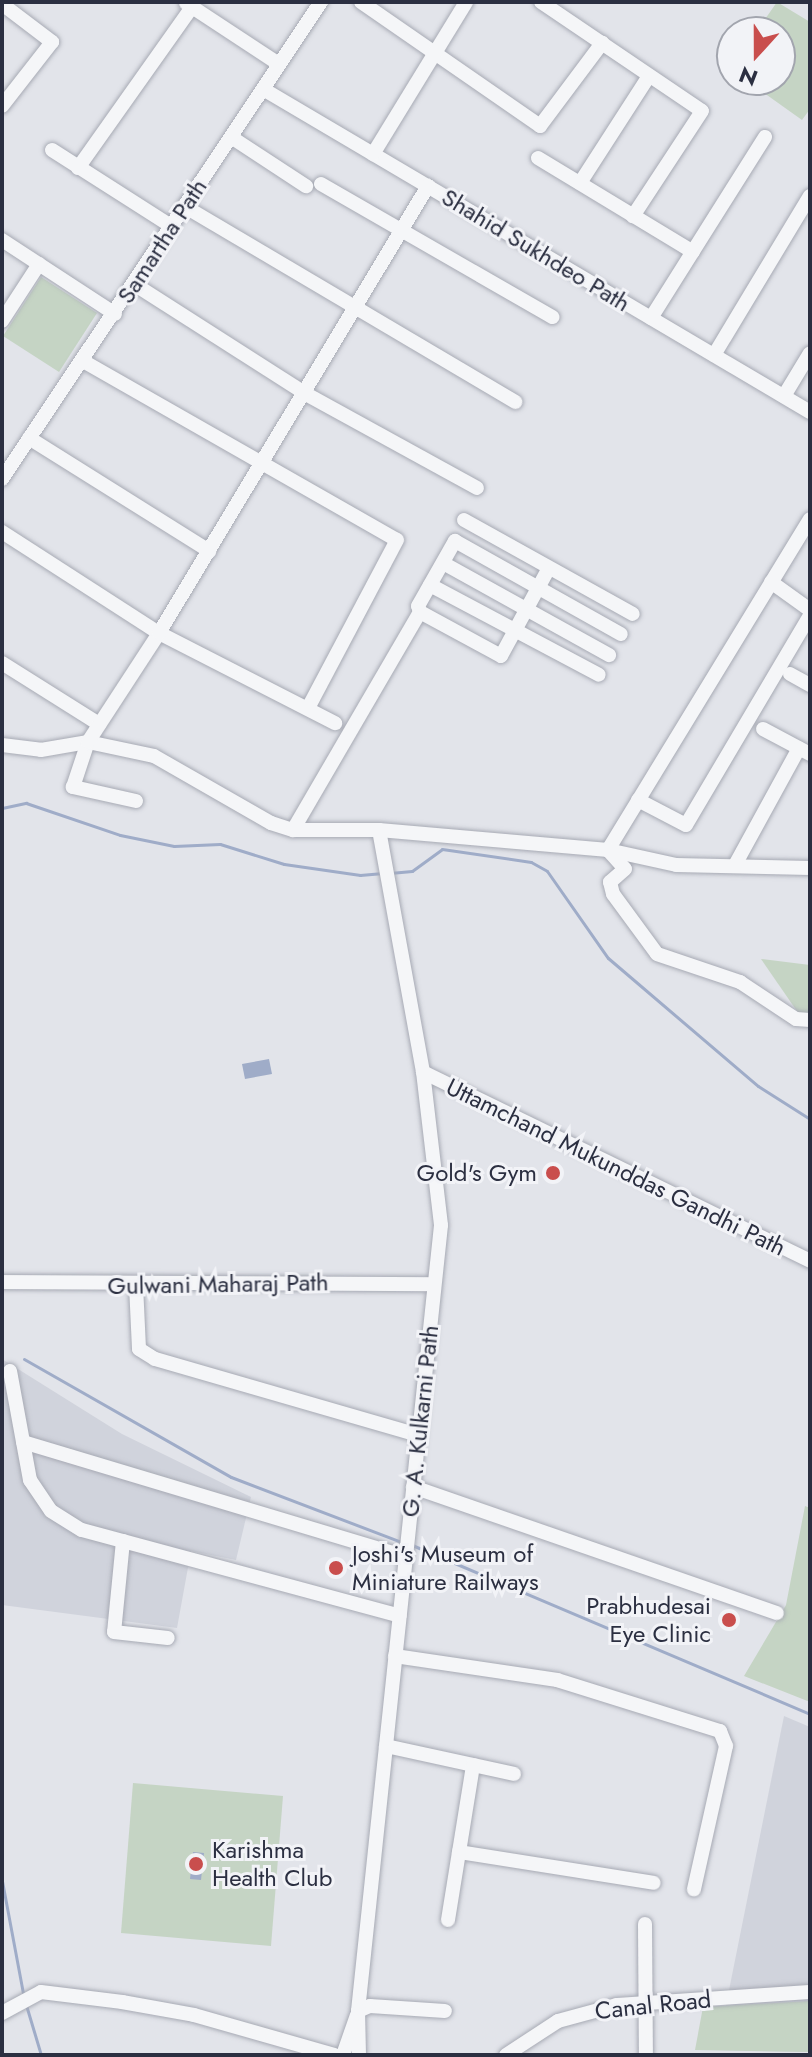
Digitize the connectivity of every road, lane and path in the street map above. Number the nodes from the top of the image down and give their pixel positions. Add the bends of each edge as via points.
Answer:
1 (215, 2) edge
2 (321, 2) edge
3 (361, 2) edge
4 (466, 2) edge
5 (541, 2) edge
6 (2, 4) edge
7 (189, 5) edge
8 (206, 16) junction
9 (602, 43) junction
10 (433, 54) junction
11 (279, 64) junction
12 (649, 76) junction
13 (263, 89) junction
14 (2, 106) edge
15 (231, 137) junction
16 (765, 137) dead end
17 (52, 150) dead end
18 (373, 154) junction
19 (538, 158) dead end
20 (78, 168) junction
21 (580, 183) junction
22 (428, 186) junction
23 (810, 196) edge
24 (184, 206) junction
25 (633, 216) junction
26 (171, 226) junction
27 (402, 231) junction
28 (2, 240) edge
29 (693, 252) junction
30 (39, 264) junction
31 (134, 284) junction
32 (357, 309) junction
33 (115, 314) junction
34 (552, 317) dead end
35 (651, 318) junction
36 (2, 321) edge
37 (810, 353) edge
38 (714, 355) junction
39 (83, 361) junction
40 (306, 394) junction
41 (784, 396) junction
42 (515, 402) dead end
43 (810, 412) edge
44 (29, 438) junction
45 (261, 467) junction
46 (2, 479) edge
47 (477, 488) dead end
48 (810, 519) edge
49 (464, 520) dead end
50 (2, 532) edge
51 (209, 551) junction
52 (443, 563) junction
53 (549, 568) junction
54 (771, 582) junction
55 (430, 585) junction
56 (539, 587) junction
57 (526, 611) junction
58 (420, 612) junction
59 (810, 612) edge
60 (633, 614) dead end
61 (515, 630) junction
62 (159, 633) junction
63 (621, 634) dead end
64 (609, 655) dead end
65 (2, 663) edge
66 (790, 674) dead end
67 (599, 675) dead end
68 (810, 685) edge
69 (308, 708) junction
70 (335, 723) dead end
71 (99, 724) junction
72 (763, 729) dead end
73 (88, 742) junction
74 (2, 745) edge
75 (804, 751) edge
76 (638, 800) junction
77 (136, 801) dead end
78 (293, 830) junction
79 (379, 830) junction
80 (608, 850) junction
81 (735, 865) junction
82 (809, 865) edge
83 (810, 1020) edge
84 (423, 1072) junction
85 (810, 1261) edge
86 (2, 1282) edge
87 (433, 1284) junction
88 (136, 1285) junction
89 (10, 1371) dead end
90 (418, 1435) junction
91 (23, 1442) junction
92 (413, 1487) junction
93 (123, 1541) junction
94 (406, 1557) junction
95 (777, 1613) dead end
96 (400, 1616) junction
97 (168, 1638) dead end
98 (395, 1656) junction
99 (386, 1746) junction
100 (473, 1765) junction
101 (514, 1774) dead end
102 (459, 1852) junction
103 (654, 1883) dead end
104 (694, 1889) dead end
105 (448, 1920) dead end
106 (645, 1924) dead end
107 (810, 1992) edge
108 (643, 2004) junction
109 (445, 2011) dead end
110 (4, 2012) edge
111 (358, 2013) junction
112 (334, 2055) edge
113 (343, 2055) edge
114 (359, 2055) edge
115 (506, 2055) edge
116 (646, 2055) edge

1 - 8 street
2 - 11 street, Samartha Path
3 - 10 street
4 - 10 street
5 - 9 street
6 - 14 street via 52,42
7 - 8 street
7 - 20 street
8 - 11 street
9 - 10 street via 540,126
9 - 12 street
10 - 18 street
11 - 13 street, Samartha Path
12 - 21 street
12 - 25 street via 702,111
13 - 15 street, Samartha Path
13 - 18 street, Shahid Sukhdeo Path
15 - 24 street, Samartha Path
15 - 27 street
16 - 29 street
17 - 20 street
18 - 22 street, Shahid Sukhdeo Path
19 - 21 street
20 - 26 street
21 - 25 street
22 - 27 street
22 - 35 street, Shahid Sukhdeo Path
23 - 38 street
24 - 26 street, Samartha Path
24 - 32 street
25 - 29 street
26 - 31 street, Samartha Path
27 - 32 street
27 - 34 street
28 - 30 street
29 - 35 street
30 - 33 street
30 - 36 street
31 - 33 street, Samartha Path
31 - 40 street
32 - 40 street
32 - 42 street
33 - 39 street, Samartha Path
35 - 38 street, Shahid Sukhdeo Path
37 - 41 street
38 - 41 street, Shahid Sukhdeo Path
39 - 44 street, Samartha Path
39 - 45 street
40 - 45 street
40 - 47 street
41 - 43 street, Shahid Sukhdeo Path
44 - 46 street, Samartha Path
44 - 51 street
45 - 51 street
45 - 69 street via 397,540
48 - 54 street
49 - 53 street
50 - 62 street
51 - 62 street
52 - 55 street
52 - 56 street via 455,541
52 - 57 street
53 - 56 street
53 - 60 street
54 - 59 street
54 - 76 street
55 - 58 street
55 - 61 street
56 - 57 street
56 - 63 street
57 - 61 street
57 - 64 street
58 - 61 street via 501,656
58 - 78 street
59 - 76 street via 686,825
61 - 67 street
62 - 69 street
62 - 71 street
65 - 71 street
66 - 68 street
69 - 70 street
71 - 73 street
72 - 75 street
73 - 74 street via 41,750
73 - 77 street via 73,787
73 - 78 street via 154,756 271,823
75 - 81 street
76 - 80 street
78 - 79 street
79 - 80 street
79 - 84 street, G. A. Kulkarni Path
80 - 81 street via 676,865
80 - 83 street via 625,869 610,882 613,894 657,954 740,982 796,1019
81 - 82 street
84 - 85 street, Uttamchand Mukunddas Gandhi Path
84 - 87 street, G. A. Kulkarni Path via 441,1196
86 - 88 street, Gulwani Maharaj Path
87 - 88 street, Gulwani Maharaj Path
87 - 90 street, G. A. Kulkarni Path
88 - 90 street via 139,1349 155,1359
89 - 91 street
90 - 92 street, G. A. Kulkarni Path
91 - 93 street via 30,1480 51,1511 82,1530
91 - 94 street
92 - 94 street, G. A. Kulkarni Path
92 - 95 street
93 - 96 street
93 - 97 street via 114,1632
94 - 96 street, G. A. Kulkarni Path
96 - 98 street, G. A. Kulkarni Path
98 - 99 street, G. A. Kulkarni Path
98 - 104 street via 557,1680 720,1731 726,1746
99 - 100 street
99 - 111 street, G. A. Kulkarni Path
100 - 101 street
100 - 102 street
102 - 103 street
102 - 105 street
106 - 108 street
107 - 108 street, Canal Road
108 - 115 street, Canal Road via 558,2021
108 - 116 street
109 - 111 street via 370,2006
110 - 112 street via 41,1992 194,2015
111 - 113 street, G. A. Kulkarni Path
111 - 114 street, G. A. Kulkarni Path

